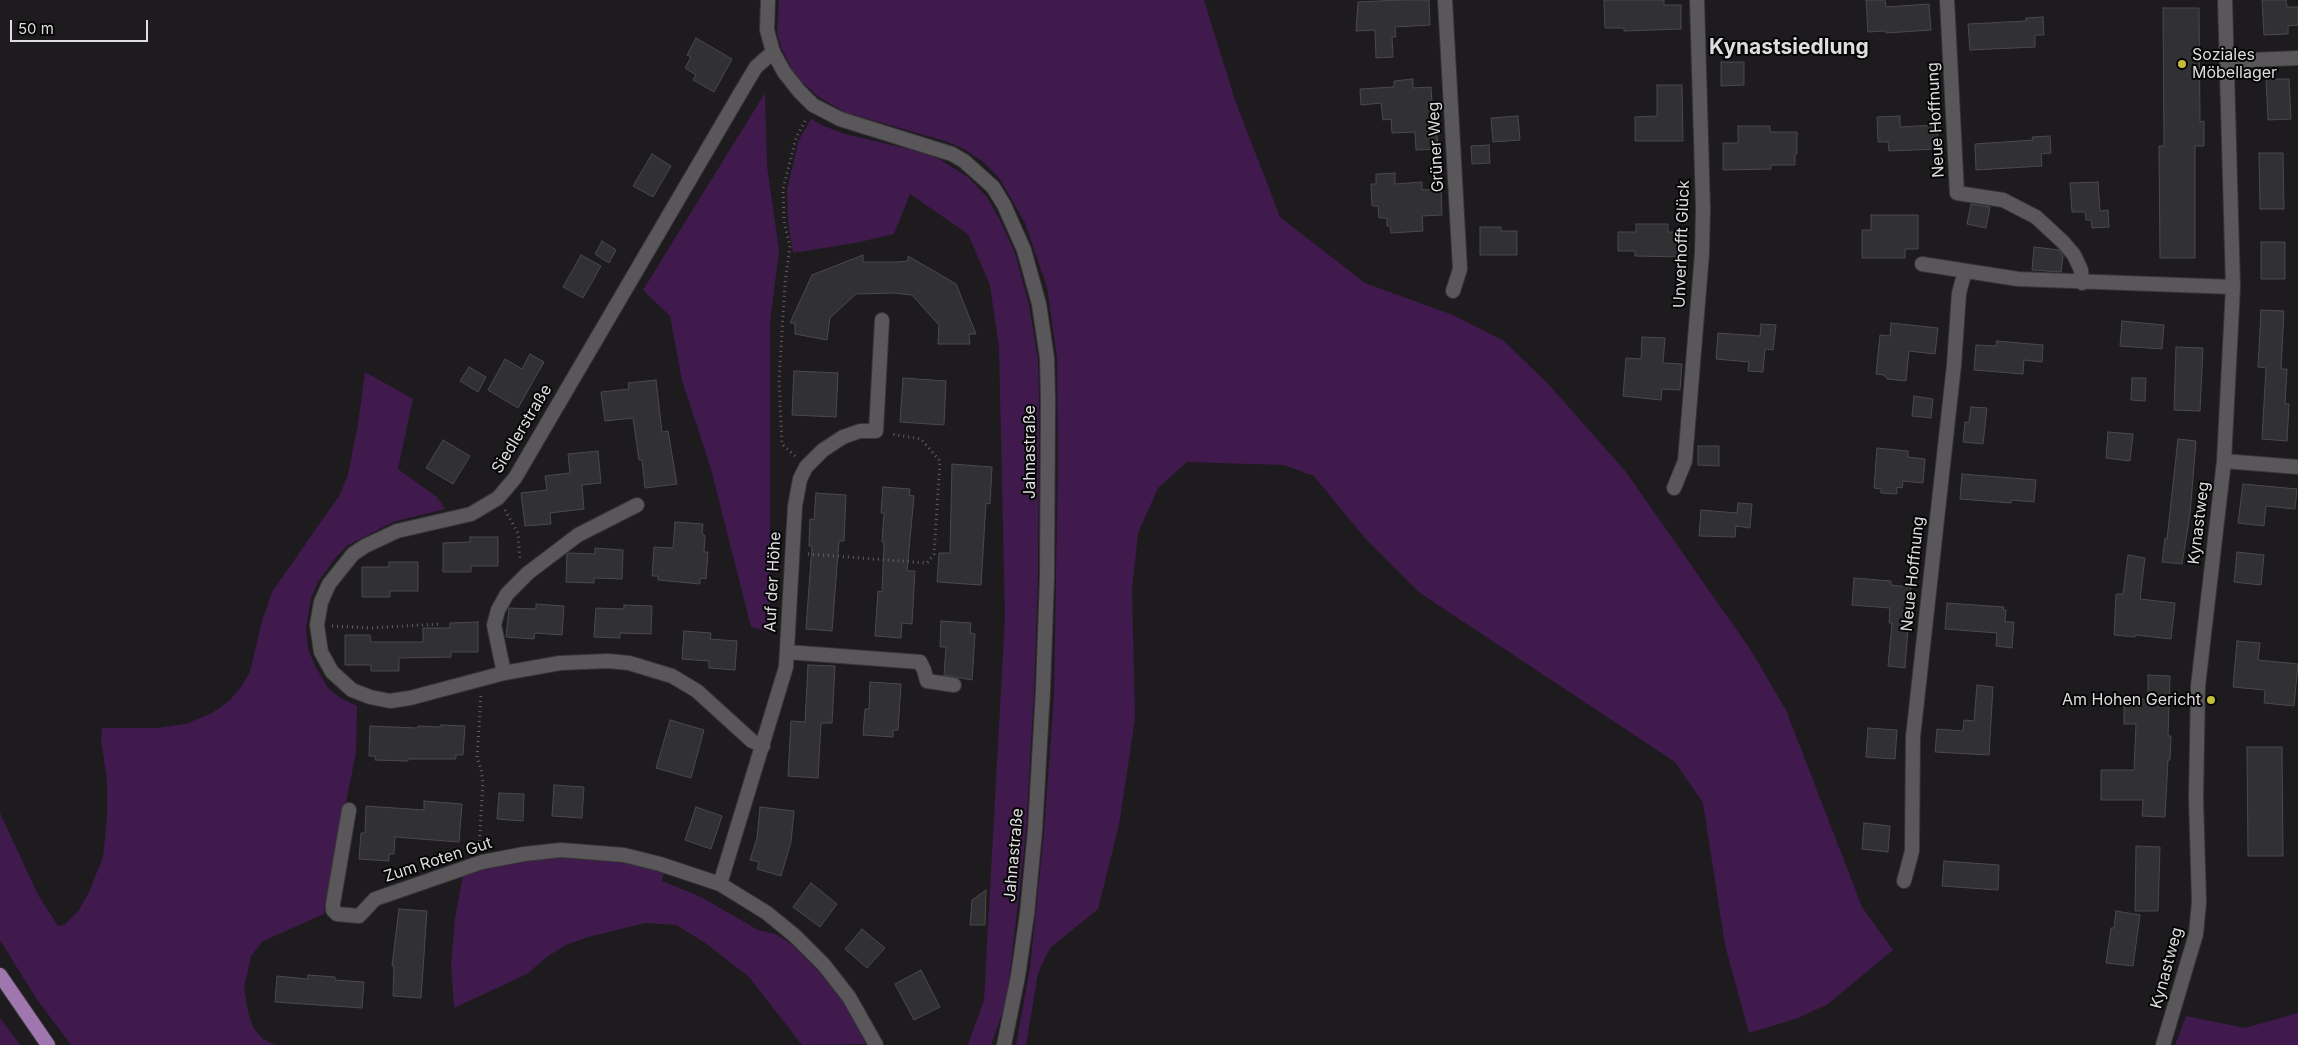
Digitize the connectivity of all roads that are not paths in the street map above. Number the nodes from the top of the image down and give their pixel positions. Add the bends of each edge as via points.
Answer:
1 (768, 0) edge
2 (1445, 0) edge
3 (1697, 0) edge
4 (1947, 0) edge
5 (2225, 0) edge
6 (773, 52) junction
7 (2298, 58) edge
8 (2227, 61) junction
9 (1922, 264) dead end
10 (1965, 271) junction
11 (2082, 283) junction
12 (2233, 287) junction
13 (1453, 291) dead end
14 (882, 320) dead end
15 (2224, 461) junction
16 (2298, 467) edge
17 (1674, 488) dead end
18 (637, 505) dead end
19 (787, 652) junction
20 (504, 674) junction
21 (954, 685) dead end
22 (763, 746) junction
23 (350, 810) dead end
24 (1904, 881) dead end
25 (720, 884) junction
26 (0, 975) edge
27 (48, 1045) edge
28 (876, 1045) edge
29 (1004, 1045) edge
30 (2163, 1045) edge

1 - 6 street, Jahnastraße via 767,30
2 - 13 street, Grüner Weg via 1460,269
3 - 17 street, Unverhofft Glück via 1702,253 1685,461
4 - 11 street, Neue Hoffnung via 1958,193 2003,200 2036,217 2074,255 2081,270
5 - 8 street, Kynastweg
6 - 20 street, Siedlerstraße via 756,67 515,478 498,498 472,514 397,530 364,546 347,560 329,584 321,602 317,625 321,652 332,672 352,690 390,701
6 - 29 street, Jahnastraße via 784,72 813,105 840,120 952,154 979,174 992,187 1007,212 1024,250 1039,304 1047,358 1048,399 1043,690 1027,914
7 - 8 street
8 - 12 street, Kynastweg
9 - 10 street
10 - 11 street via 2018,279
10 - 24 street, Neue Hoffnung via 1959,293 1913,737 1912,851
11 - 12 street
12 - 15 street, Kynastweg
14 - 19 street, Auf der Höhe via 876,431 860,431 843,437 823,450 800,478 795,506
15 - 16 street
15 - 30 street, Kynastweg via 2198,686 2196,798 2199,902 2196,934
18 - 20 street via 578,535 528,573 507,594 494,625
19 - 21 street via 920,662 927,681
19 - 22 street, Auf der Höhe via 783,681
20 - 22 street, Siedlerstraße via 589,661 647,668 672,676 697,691 752,741
22 - 25 street, Auf der Höhe
23 - 25 street, Zum Roten Gut via 332,910 337,914 359,916 375,899 482,862 562,850 624,855
25 - 28 street via 767,914 818,959 849,997
26 - 27 main road

